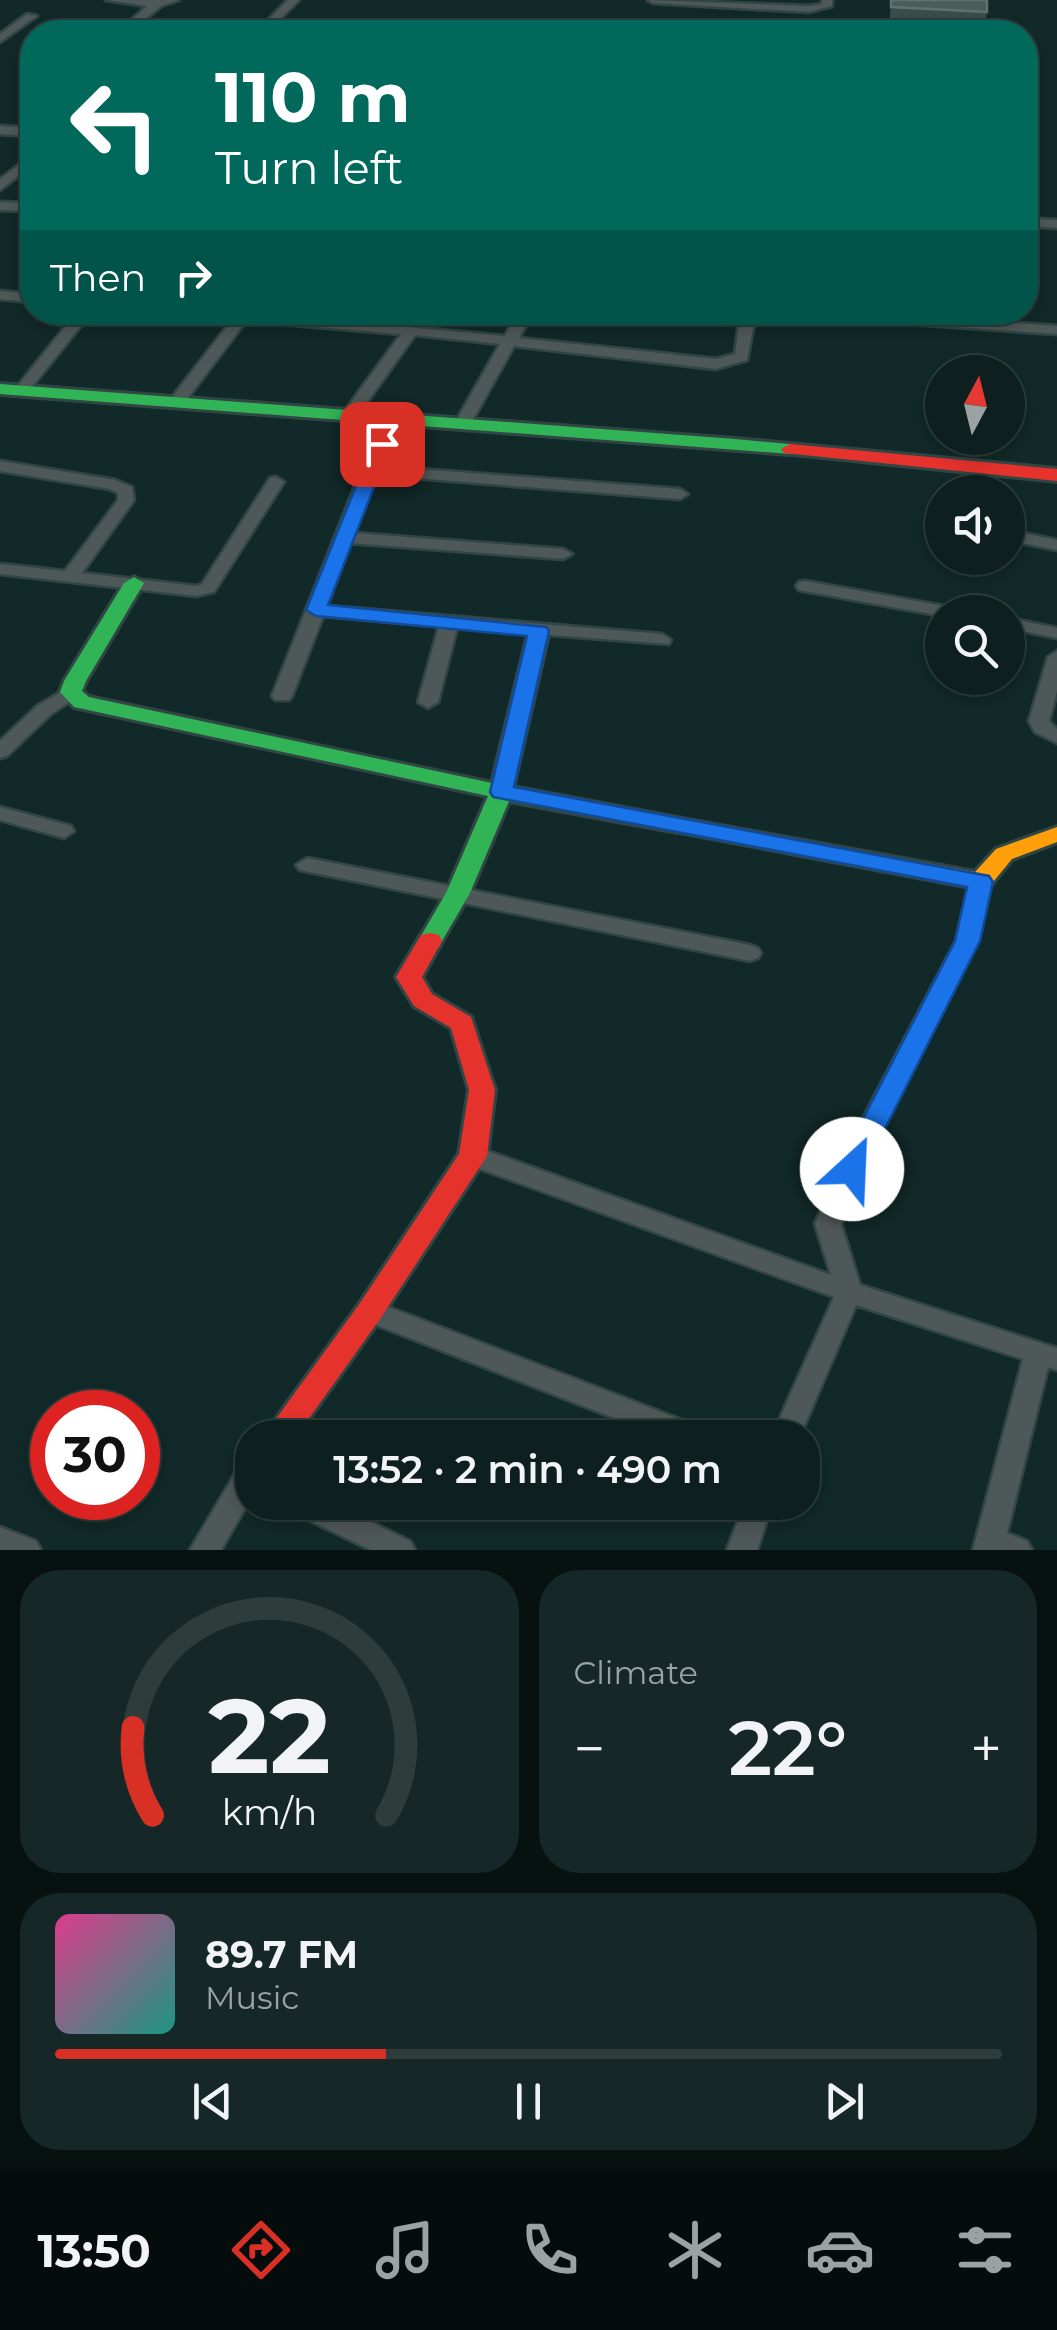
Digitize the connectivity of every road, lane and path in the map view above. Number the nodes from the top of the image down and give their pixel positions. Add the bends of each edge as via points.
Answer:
1 (110, 0) edge
2 (174, 0) edge
3 (294, 0) edge
4 (654, 0) edge
5 (828, 0) edge
6 (157, 4) junction
7 (31, 16) dead end
8 (26, 20) edge
9 (138, 20) edge
10 (273, 20) edge
11 (20, 169) edge
12 (0, 186) edge
13 (72, 325) edge
14 (236, 325) edge
15 (340, 325) edge
16 (519, 325) edge
17 (746, 325) edge
18 (1027, 325) edge
19 (411, 330) junction
20 (1057, 330) edge
21 (510, 342) junction
22 (10, 390) edge
23 (178, 400) junction
24 (349, 416) junction
25 (390, 418) junction
26 (464, 421) junction
27 (0, 466) edge
28 (373, 470) junction
29 (1057, 475) edge
30 (276, 482) dead end
31 (680, 494) dead end
32 (347, 538) junction
33 (1025, 538) edge
34 (1057, 545) edge
35 (563, 554) dead end
36 (0, 569) edge
37 (70, 577) junction
38 (134, 583) junction
39 (805, 586) dead end
40 (925, 608) edge
41 (316, 610) junction
42 (449, 623) junction
43 (1025, 626) edge
44 (539, 631) junction
45 (1057, 632) edge
46 (662, 640) dead end
47 (1057, 656) edge
48 (71, 692) junction
49 (282, 696) dead end
50 (428, 702) dead end
51 (1057, 737) edge
52 (0, 752) edge
53 (501, 792) junction
54 (0, 813) edge
55 (64, 831) dead end
56 (1057, 834) edge
57 (307, 865) dead end
58 (980, 882) junction
59 (458, 893) junction
60 (750, 953) dead end
61 (474, 1156) junction
62 (849, 1292) junction
63 (370, 1311) junction
64 (1048, 1356) edge
65 (290, 1420) edge
66 (652, 1420) edge
67 (793, 1420) edge
68 (235, 1502) edge
69 (338, 1520) edge
70 (753, 1520) edge
71 (0, 1540) edge
72 (999, 1547) edge
73 (26, 1550) edge
74 (205, 1550) edge
75 (400, 1550) edge
76 (742, 1550) edge

1 - 6 street
2 - 6 street
3 - 10 street
4 - 5 street via 810,9
6 - 9 street
7 - 8 street
11 - 12 street
13 - 22 street
14 - 23 street
15 - 19 street
16 - 21 street
17 - 21 street via 742,356 716,364
18 - 20 street
19 - 21 street
19 - 24 street
21 - 26 street
22 - 23 street
23 - 24 street
24 - 25 street
25 - 26 street
25 - 28 street
26 - 29 street
27 - 37 street via 126,492
28 - 31 street
28 - 32 street
30 - 38 street via 208,588
32 - 35 street
32 - 41 street
33 - 34 street
36 - 37 street
37 - 38 street
38 - 48 street
39 - 40 street
41 - 42 street
41 - 49 street
42 - 44 street
42 - 50 street
43 - 45 street
44 - 46 street
44 - 53 street
47 - 51 street via 1038,721
48 - 52 street
48 - 53 street via 97,706
53 - 58 street
53 - 59 street
54 - 55 street
56 - 58 street via 1004,854
57 - 59 street
58 - 62 street via 967,941 863,1141 828,1224
59 - 60 street
59 - 61 street via 408,977 423,1001 462,1022 482,1090
61 - 62 street
61 - 63 street
62 - 64 street
62 - 67 street
63 - 65 street
63 - 66 street
64 - 72 street
68 - 74 street
69 - 75 street
70 - 76 street
71 - 73 street

